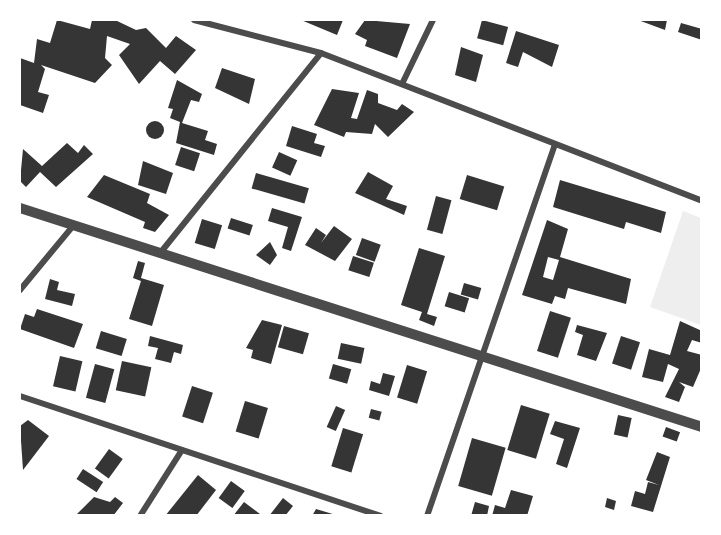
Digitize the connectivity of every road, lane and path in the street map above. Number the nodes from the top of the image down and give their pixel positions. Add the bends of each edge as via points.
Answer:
1 (194, 20) edge
2 (433, 20) edge
3 (321, 53) junction
4 (402, 84) junction
5 (555, 145) junction
6 (702, 201) edge
7 (20, 208) edge
8 (73, 226) junction
9 (161, 252) junction
10 (20, 290) edge
11 (482, 355) junction
12 (20, 396) edge
13 (702, 427) edge
14 (182, 450) junction
15 (140, 516) edge
16 (381, 516) edge
17 (427, 516) edge

1 - 3 street
2 - 4 street
3 - 4 street
3 - 9 street
4 - 5 street
5 - 6 street
5 - 11 street
7 - 8 street
8 - 9 street
8 - 10 street
9 - 11 street
11 - 13 street
11 - 17 street
12 - 14 street
14 - 15 street
14 - 16 street

